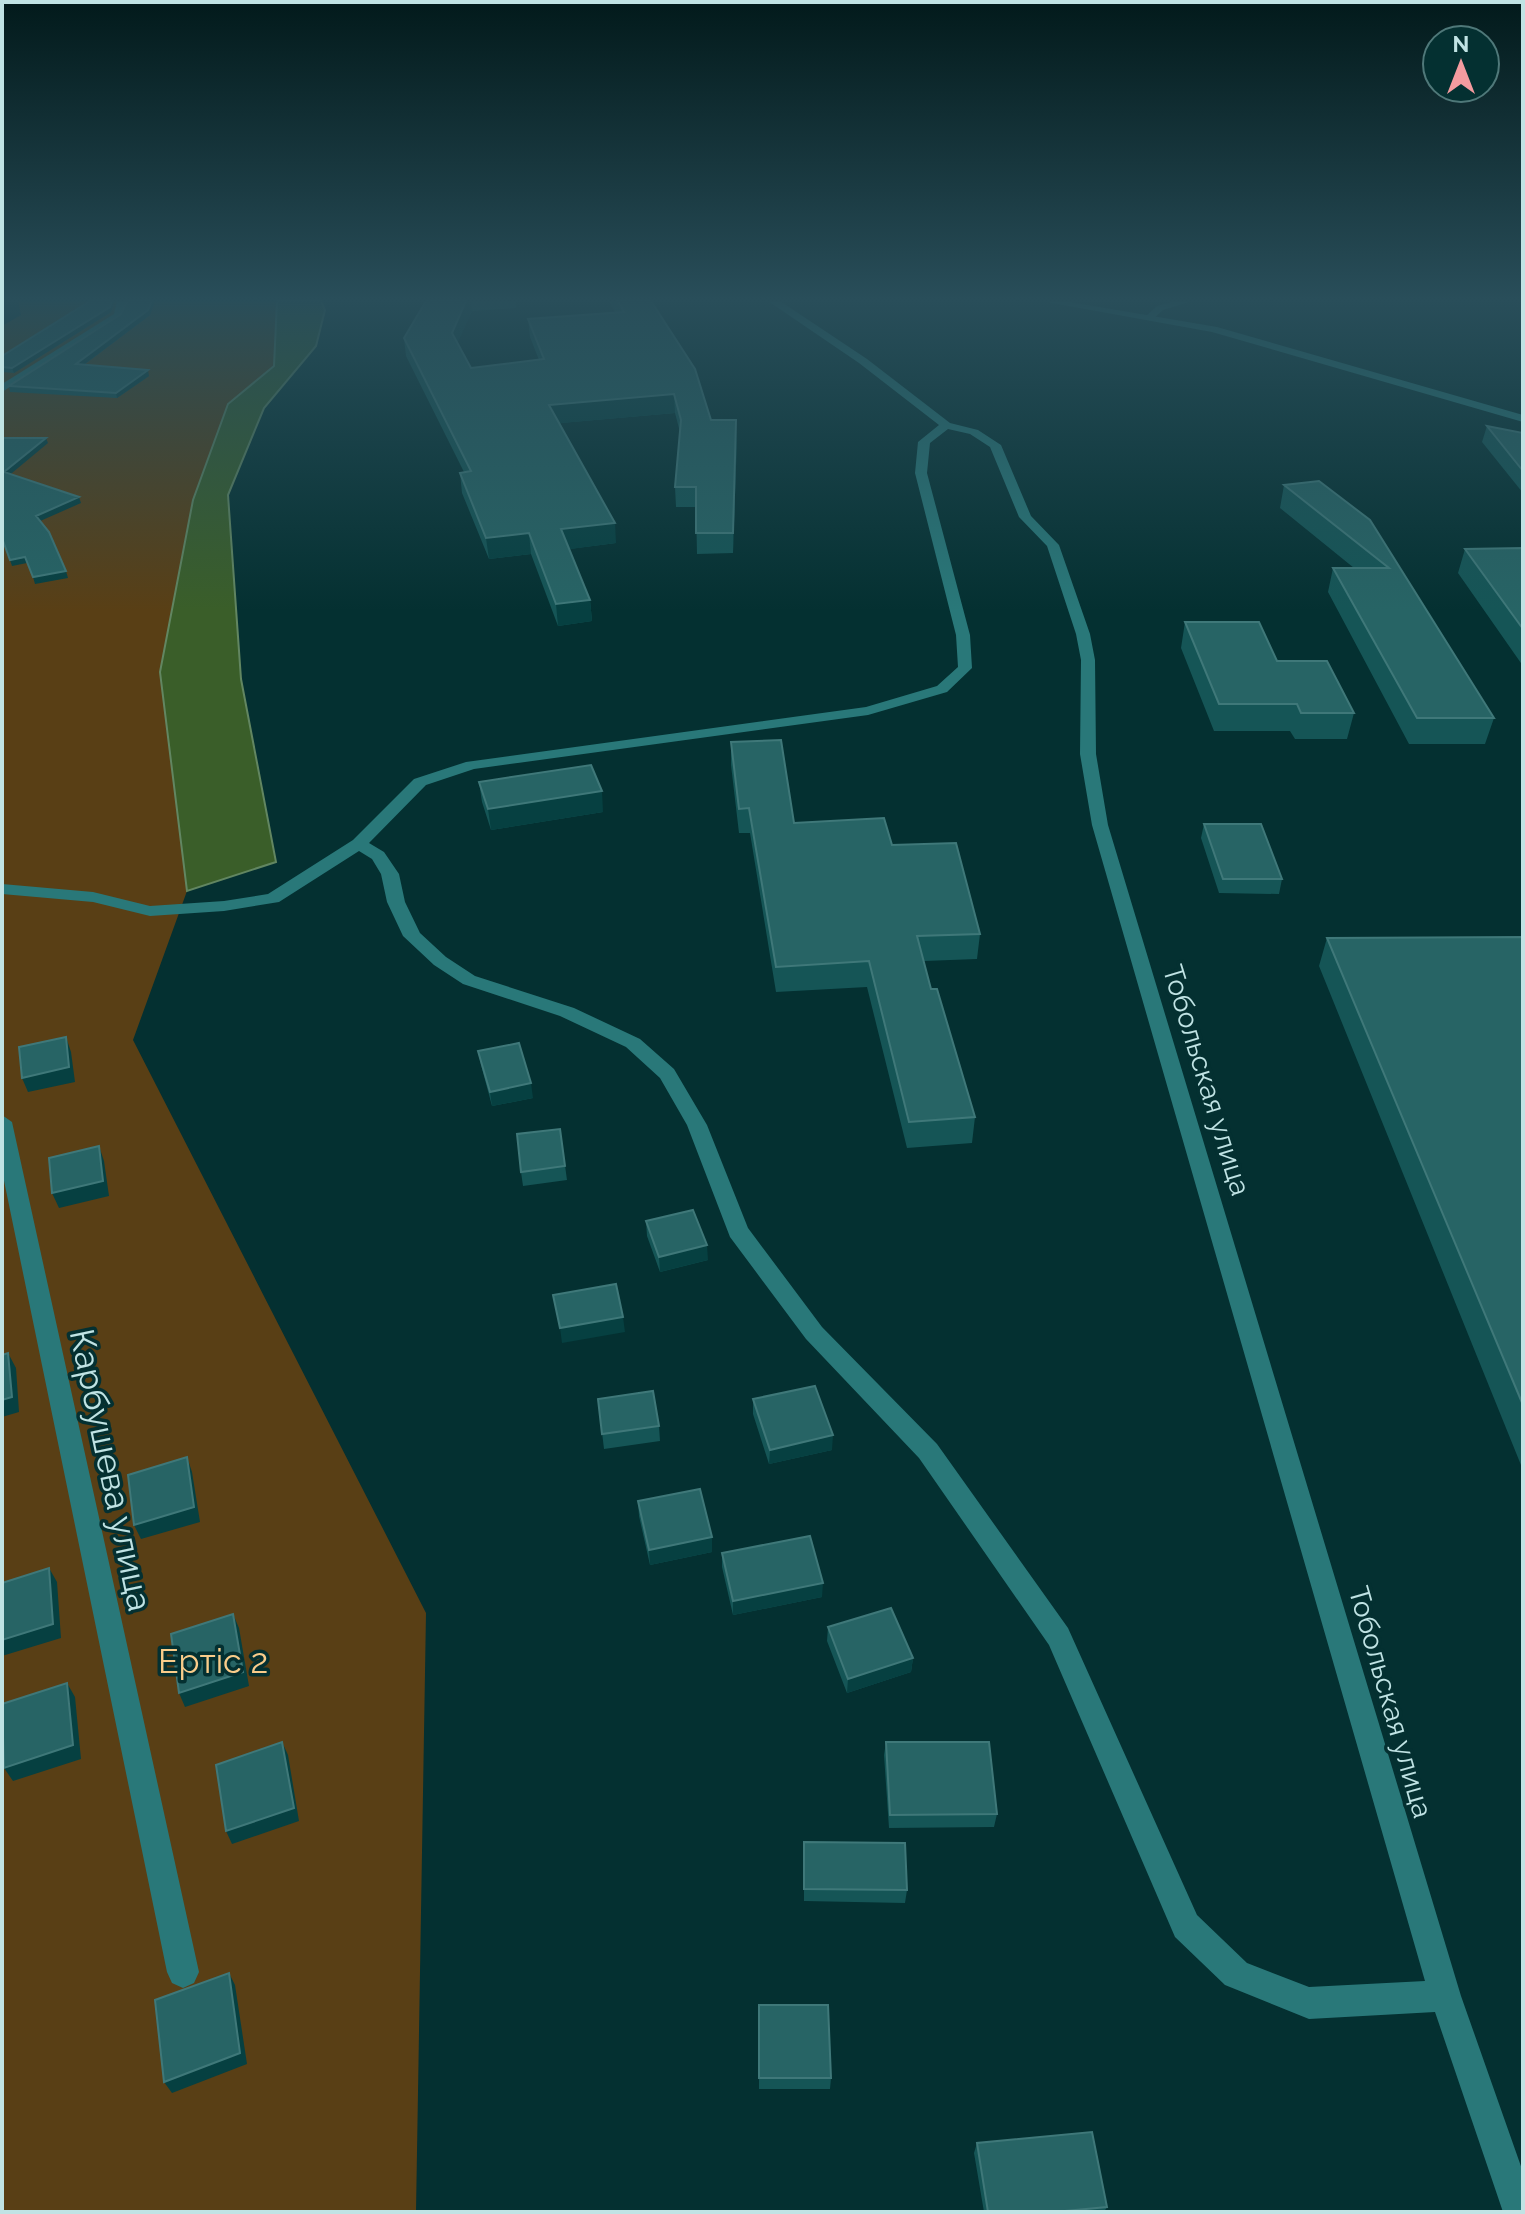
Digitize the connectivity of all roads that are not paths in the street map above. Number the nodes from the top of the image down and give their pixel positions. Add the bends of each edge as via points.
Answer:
1 (919, 404) edge
2 (1473, 404) edge
3 (1523, 419) edge
4 (946, 425) junction
5 (359, 844) junction
6 (2, 889) edge
7 (2, 1122) edge
8 (183, 1972) dead end
9 (1445, 1996) junction
10 (1520, 2212) edge

1 - 4 street, Тобольская улица
2 - 3 street
4 - 5 street via 924,442 921,473 963,635 965,668 942,689 868,711 472,765 420,782
4 - 9 street, Тобольская улица via 974,432 995,445 1025,517 1053,545 1083,634 1088,754 1100,825
5 - 6 street via 273,898 224,906 150,911 93,897
5 - 9 street via 378,856 390,874 412,936 440,961 469,980 567,1012 633,1043 667,1074 697,1125 738,1231 814,1333 928,1451 1059,1637 1186,1926 1236,1974 1309,2003
7 - 8 street, Карбушева улица
9 - 10 street, Тобольская улица

